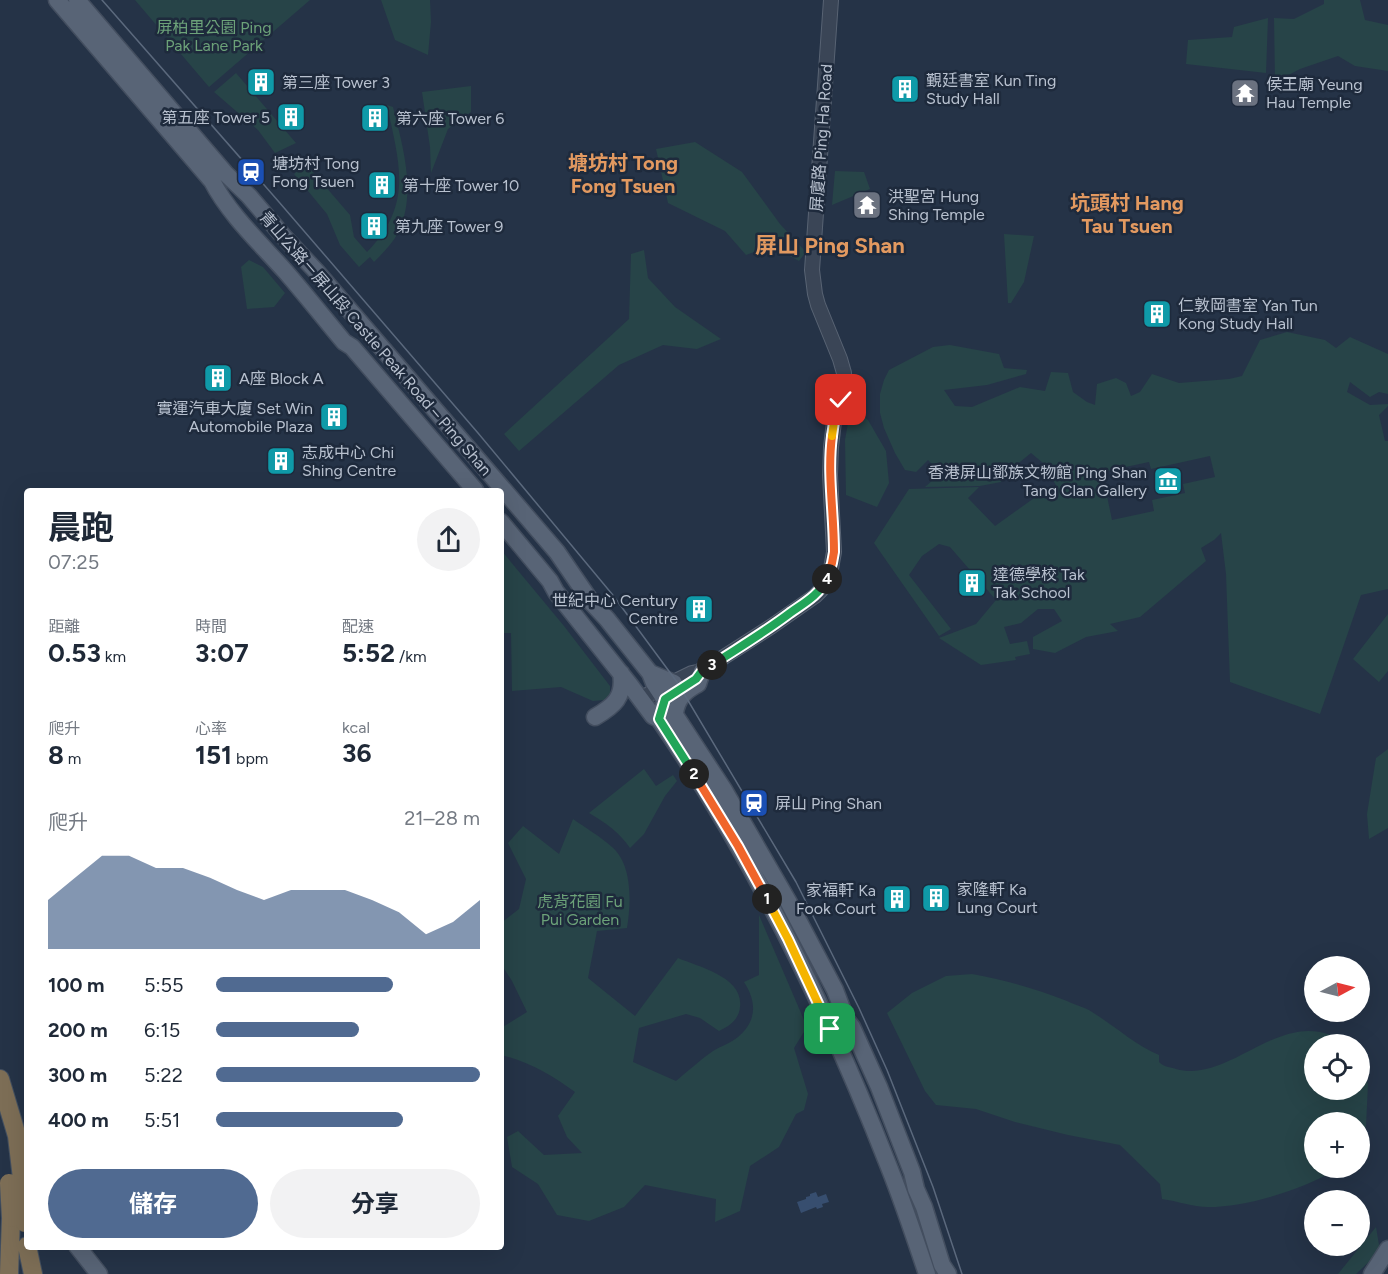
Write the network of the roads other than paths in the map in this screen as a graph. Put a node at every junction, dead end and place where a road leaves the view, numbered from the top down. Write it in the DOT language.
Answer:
graph roads {
  1 [pos="57,0"];
  2 [pos="76,0"];
  3 [pos="831,0"];
  4 [pos="320,276"];
  5 [pos="349,309"];
  6 [pos="322,323"];
  7 [pos="352,347"];
  8 [pos="473,488"];
  9 [pos="501,488"];
  10 [pos="504,491"];
  11 [pos="504,526"];
  12 [pos="702,671"];
  13 [pos="621,673"];
  14 [pos="660,701"];
  15 [pos="595,717"];
  16 [pos="0,1078"];
  17 [pos="11,1188"];
  18 [pos="21,1215"];
  19 [pos="24,1230"];
  20 [pos="1388,1249"];
  21 [pos="28,1250"];
  22 [pos="80,1250"];
  23 [pos="9,1274"];
  24 [pos="33,1274"];
  25 [pos="99,1274"];
  26 [pos="927,1274"];
  27 [pos="948,1274"];
  28 [pos="1372,1274"];
  1 -- 6 [label="main road, 青山公路－屏山段 Castle Peak Road – Ping Shan"];
  2 -- 4 [label="main road, 青山公路－屏山段 Castle Peak Road – Ping Shan"];
  3 -- 12 [label="street, 屏廈路 Ping Ha Road"];
  4 -- 5 [label="main road, 青山公路－屏山段 Castle Peak Road – Ping Shan"];
  4 -- 5 [label="main road"];
  4 -- 6 [label="main road"];
  5 -- 7 [label="main road"];
  5 -- 9 [label="main road, 青山公路－屏山段 Castle Peak Road – Ping Shan"];
  6 -- 7 [label="main road, 青山公路－屏山段 Castle Peak Road – Ping Shan"];
  7 -- 8 [label="main road, 青山公路－屏山段 Castle Peak Road – Ping Shan"];
  10 -- 14 [label="main road, 青山公路－屏山段 Castle Peak Road – Ping Shan"];
  11 -- 13 [label="main road, 青山公路－屏山段 Castle Peak Road – Ping Shan"];
  12 -- 14 [label="street, 屏廈路 Ping Ha Road"];
  12 -- 14 [label="main road"];
  13 -- 14 [label="main road, 青山公路－屏山段 Castle Peak Road – Ping Shan"];
  13 -- 15 [label="main road"];
  14 -- 26 [label="main road, 青山公路－屏山段 Castle Peak Road – Ping Shan"];
  14 -- 27 [label="main road, 青山公路－屏山段 Castle Peak Road – Ping Shan"];
  16 -- 17 [label="highway"];
  17 -- 18 [label="highway, bridge"];
  18 -- 19 [label="highway"];
  18 -- 23 [label="highway"];
  20 -- 28 [label="main road"];
  21 -- 24 [label="highway"];
  22 -- 25 [label="main road"];
}
